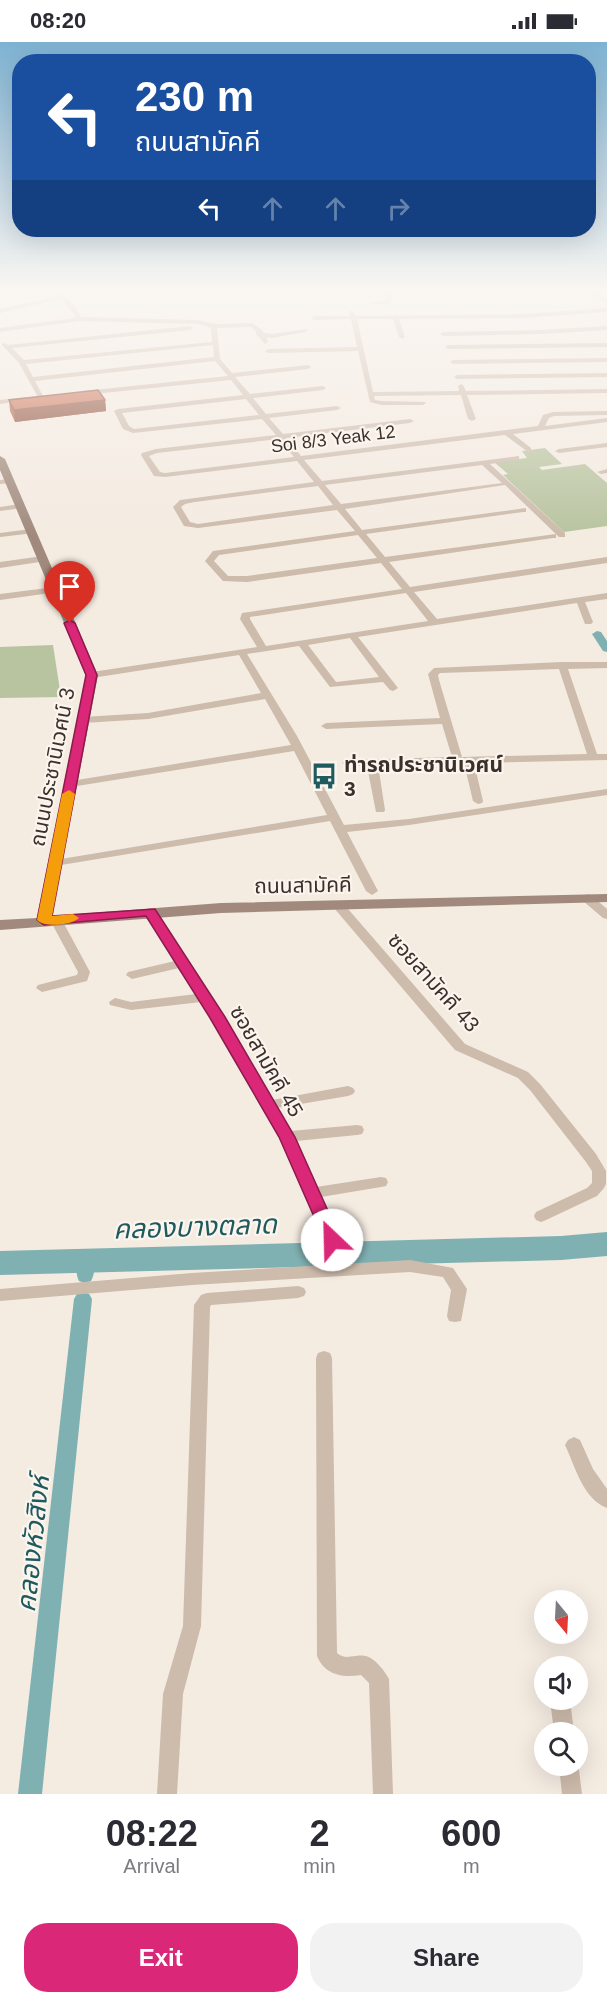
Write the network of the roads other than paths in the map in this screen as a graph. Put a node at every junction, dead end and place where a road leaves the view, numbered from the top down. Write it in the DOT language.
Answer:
graph roads {
  1 [pos="28,373"];
  2 [pos="90,373"];
  3 [pos="228,373"];
  4 [pos="264,373"];
  5 [pos="366,373"];
  6 [pos="457,373"];
  7 [pos="607,375"];
  8 [pos="458,376"];
  9 [pos="232,377"];
  10 [pos="32,379"];
  11 [pos="322,388"];
  12 [pos="607,391"];
  13 [pos="463,393"];
  14 [pos="75,394"];
  15 [pos="370,394"];
  16 [pos="420,394"];
  17 [pos="53,396"];
  18 [pos="248,396"];
  19 [pos="41,398"];
  20 [pos="0,402"];
  21 [pos="337,408"];
  22 [pos="607,413"];
  23 [pos="264,415"];
  24 [pos="472,419"];
  25 [pos="607,420"];
  26 [pos="410,421"];
  27 [pos="540,429"];
  28 [pos="507,433"];
  29 [pos="281,436"];
  30 [pos="607,445"];
  31 [pos="528,450"];
  32 [pos="560,451"];
  33 [pos="516,458"];
  34 [pos="0,459"];
  35 [pos="301,459"];
  36 [pos="484,462"];
  37 [pos="5,482"];
  38 [pos="321,483"];
  39 [pos="501,485"];
  40 [pos="20,506"];
  41 [pos="0,508"];
  42 [pos="341,508"];
  43 [pos="523,510"];
  44 [pos="31,531"];
  45 [pos="361,533"];
  46 [pos="0,535"];
  47 [pos="42,559"];
  48 [pos="383,560"];
  49 [pos="607,560"];
  50 [pos="0,565"];
  51 [pos="55,590"];
  52 [pos="408,590"];
  53 [pos="607,596"];
  54 [pos="0,597"];
  55 [pos="580,600"];
  56 [pos="434,622"];
  57 [pos="588,622"];
  58 [pos="352,635"];
  59 [pos="302,643"];
  60 [pos="264,650"];
  61 [pos="242,653"];
  62 [pos="607,665"];
  63 [pos="562,666"];
  64 [pos="92,675"];
  65 [pos="386,679"];
  66 [pos="393,688"];
  67 [pos="268,695"];
  68 [pos="83,720"];
  69 [pos="447,721"];
  70 [pos="326,726"];
  71 [pos="297,747"];
  72 [pos="607,757"];
  73 [pos="593,758"];
  74 [pos="463,760"];
  75 [pos="347,763"];
  76 [pos="372,763"];
  77 [pos="70,784"];
  78 [pos="607,792"];
  79 [pos="478,801"];
  80 [pos="380,810"];
  81 [pos="333,817"];
  82 [pos="339,829"];
  83 [pos="56,863"];
  84 [pos="372,891"];
  85 [pos="587,898"];
  86 [pos="607,898"];
  87 [pos="338,905"];
  88 [pos="150,912"];
  89 [pos="607,915"];
  90 [pos="50,920"];
  91 [pos="0,925"];
  92 [pos="182,963"];
  93 [pos="132,975"];
  94 [pos="42,988"];
  95 [pos="205,997"];
  96 [pos="114,1002"];
  97 [pos="348,1091"];
  98 [pos="269,1106"];
  99 [pos="357,1130"];
  100 [pos="287,1137"];
  101 [pos="381,1182"];
  102 [pos="312,1193"];
  103 [pos="541,1216"];
  104 [pos="332,1240"];
  105 [pos="298,1292"];
  106 [pos="0,1295"];
  107 [pos="456,1316"];
  108 [pos="324,1358"];
  109 [pos="574,1445"];
  110 [pos="607,1500"];
  111 [pos="570,1776"];
  112 [pos="167,1794"];
  113 [pos="383,1794"];
  114 [pos="572,1794"];
  1 -- 10 [label="street"];
  2 -- 10 [label="street"];
  3 -- 9 [label="street"];
  4 -- 9 [label="street"];
  5 -- 15 [label="street"];
  6 -- 8 [label="street"];
  7 -- 8 [label="street"];
  8 -- 13 [label="street"];
  9 -- 14 [label="street"];
  9 -- 18 [label="street"];
  10 -- 19 [label="street"];
  11 -- 18 [label="street"];
  12 -- 13 [label="street"];
  13 -- 16 [label="street"];
  13 -- 24 [label="street"];
  15 -- 16 [label="street"];
  15 -- 16 [label="street"];
  17 -- 19 [label="street"];
  18 -- 23 [label="street"];
  18 -- 23 [label="street"];
  19 -- 20 [label="street"];
  21 -- 23 [label="street"];
  22 -- 27 [label="street, Soi 8/3 Yeak 12"];
  23 -- 29 [label="street"];
  25 -- 27 [label="street, Soi 8/3 Yeak 12"];
  26 -- 29 [label="street"];
  27 -- 28 [label="street, Soi 8/3 Yeak 12"];
  28 -- 31 [label="street"];
  28 -- 35 [label="street, Soi 8/3 Yeak 12"];
  29 -- 35 [label="street"];
  29 -- 35 [label="street, Soi 8/3 Yeak 12"];
  30 -- 32 [label="street"];
  33 -- 36 [label="street"];
  34 -- 37 [label="street, ถนนประชานิเวศน์ 3"];
  35 -- 38 [label="street"];
  36 -- 38 [label="street"];
  36 -- 48 [label="street"];
  37 -- 40 [label="street, ถนนประชานิเวศน์ 3"];
  38 -- 42 [label="street"];
  38 -- 42 [label="street"];
  39 -- 42 [label="street"];
  40 -- 41 [label="street"];
  40 -- 44 [label="street, ถนนประชานิเวศน์ 3"];
  42 -- 45 [label="street"];
  43 -- 45 [label="street"];
  44 -- 46 [label="street"];
  44 -- 47 [label="street, ถนนประชานิเวศน์ 3"];
  45 -- 48 [label="street"];
  45 -- 48 [label="street"];
  47 -- 50 [label="street"];
  47 -- 51 [label="street, ถนนประชานิเวศน์ 3"];
  48 -- 52 [label="street"];
  49 -- 52 [label="street"];
  51 -- 54 [label="street"];
  51 -- 64 [label="street, ถนนประชานิเวศน์ 3"];
  52 -- 56 [label="street"];
  52 -- 60 [label="street"];
  53 -- 55 [label="street"];
  55 -- 56 [label="street"];
  55 -- 57 [label="street"];
  56 -- 58 [label="street"];
  58 -- 59 [label="street"];
  58 -- 65 [label="street"];
  59 -- 60 [label="street"];
  59 -- 65 [label="street"];
  60 -- 61 [label="street"];
  61 -- 64 [label="street"];
  61 -- 67 [label="street"];
  62 -- 63 [label="street"];
  63 -- 69 [label="street"];
  63 -- 73 [label="street"];
  64 -- 68 [label="street, ถนนประชานิเวศน์ 3"];
  65 -- 66 [label="street"];
  67 -- 68 [label="street"];
  67 -- 71 [label="street"];
  68 -- 77 [label="street, ถนนประชานิเวศน์ 3"];
  69 -- 70 [label="street"];
  69 -- 74 [label="street"];
  71 -- 77 [label="street"];
  71 -- 81 [label="street"];
  72 -- 73 [label="street"];
  73 -- 74 [label="street"];
  74 -- 76 [label="street"];
  74 -- 79 [label="street"];
  75 -- 76 [label="street"];
  76 -- 80 [label="street"];
  77 -- 83 [label="street, ถนนประชานิเวศน์ 3"];
  78 -- 82 [label="street"];
  81 -- 82 [label="street"];
  81 -- 83 [label="street"];
  82 -- 84 [label="street"];
  83 -- 90 [label="street, ถนนประชานิเวศน์ 3"];
  85 -- 86 [label="street, ถนนสามัคคี"];
  85 -- 87 [label="street, ถนนสามัคคี"];
  85 -- 89 [label="street"];
  87 -- 88 [label="street, ถนนสามัคคี"];
  87 -- 103 [label="street, ซอยสามัคคี 43"];
  88 -- 90 [label="street, ถนนสามัคคี"];
  88 -- 92 [label="street, ซอยสามัคคี 45"];
  90 -- 91 [label="street, ถนนสามัคคี"];
  90 -- 94 [label="street"];
  92 -- 93 [label="street"];
  92 -- 95 [label="street, ซอยสามัคคี 45"];
  95 -- 96 [label="street"];
  95 -- 98 [label="street, ซอยสามัคคี 45"];
  97 -- 98 [label="street"];
  98 -- 100 [label="street, ซอยสามัคคี 45"];
  99 -- 100 [label="street"];
  100 -- 102 [label="street, ซอยสามัคคี 45"];
  101 -- 102 [label="street"];
  102 -- 104 [label="street, ซอยสามัคคี 45"];
  105 -- 112 [label="street"];
  106 -- 107 [label="street"];
  108 -- 113 [label="street"];
  109 -- 110 [label="street"];
  111 -- 114 [label="street"];
}
